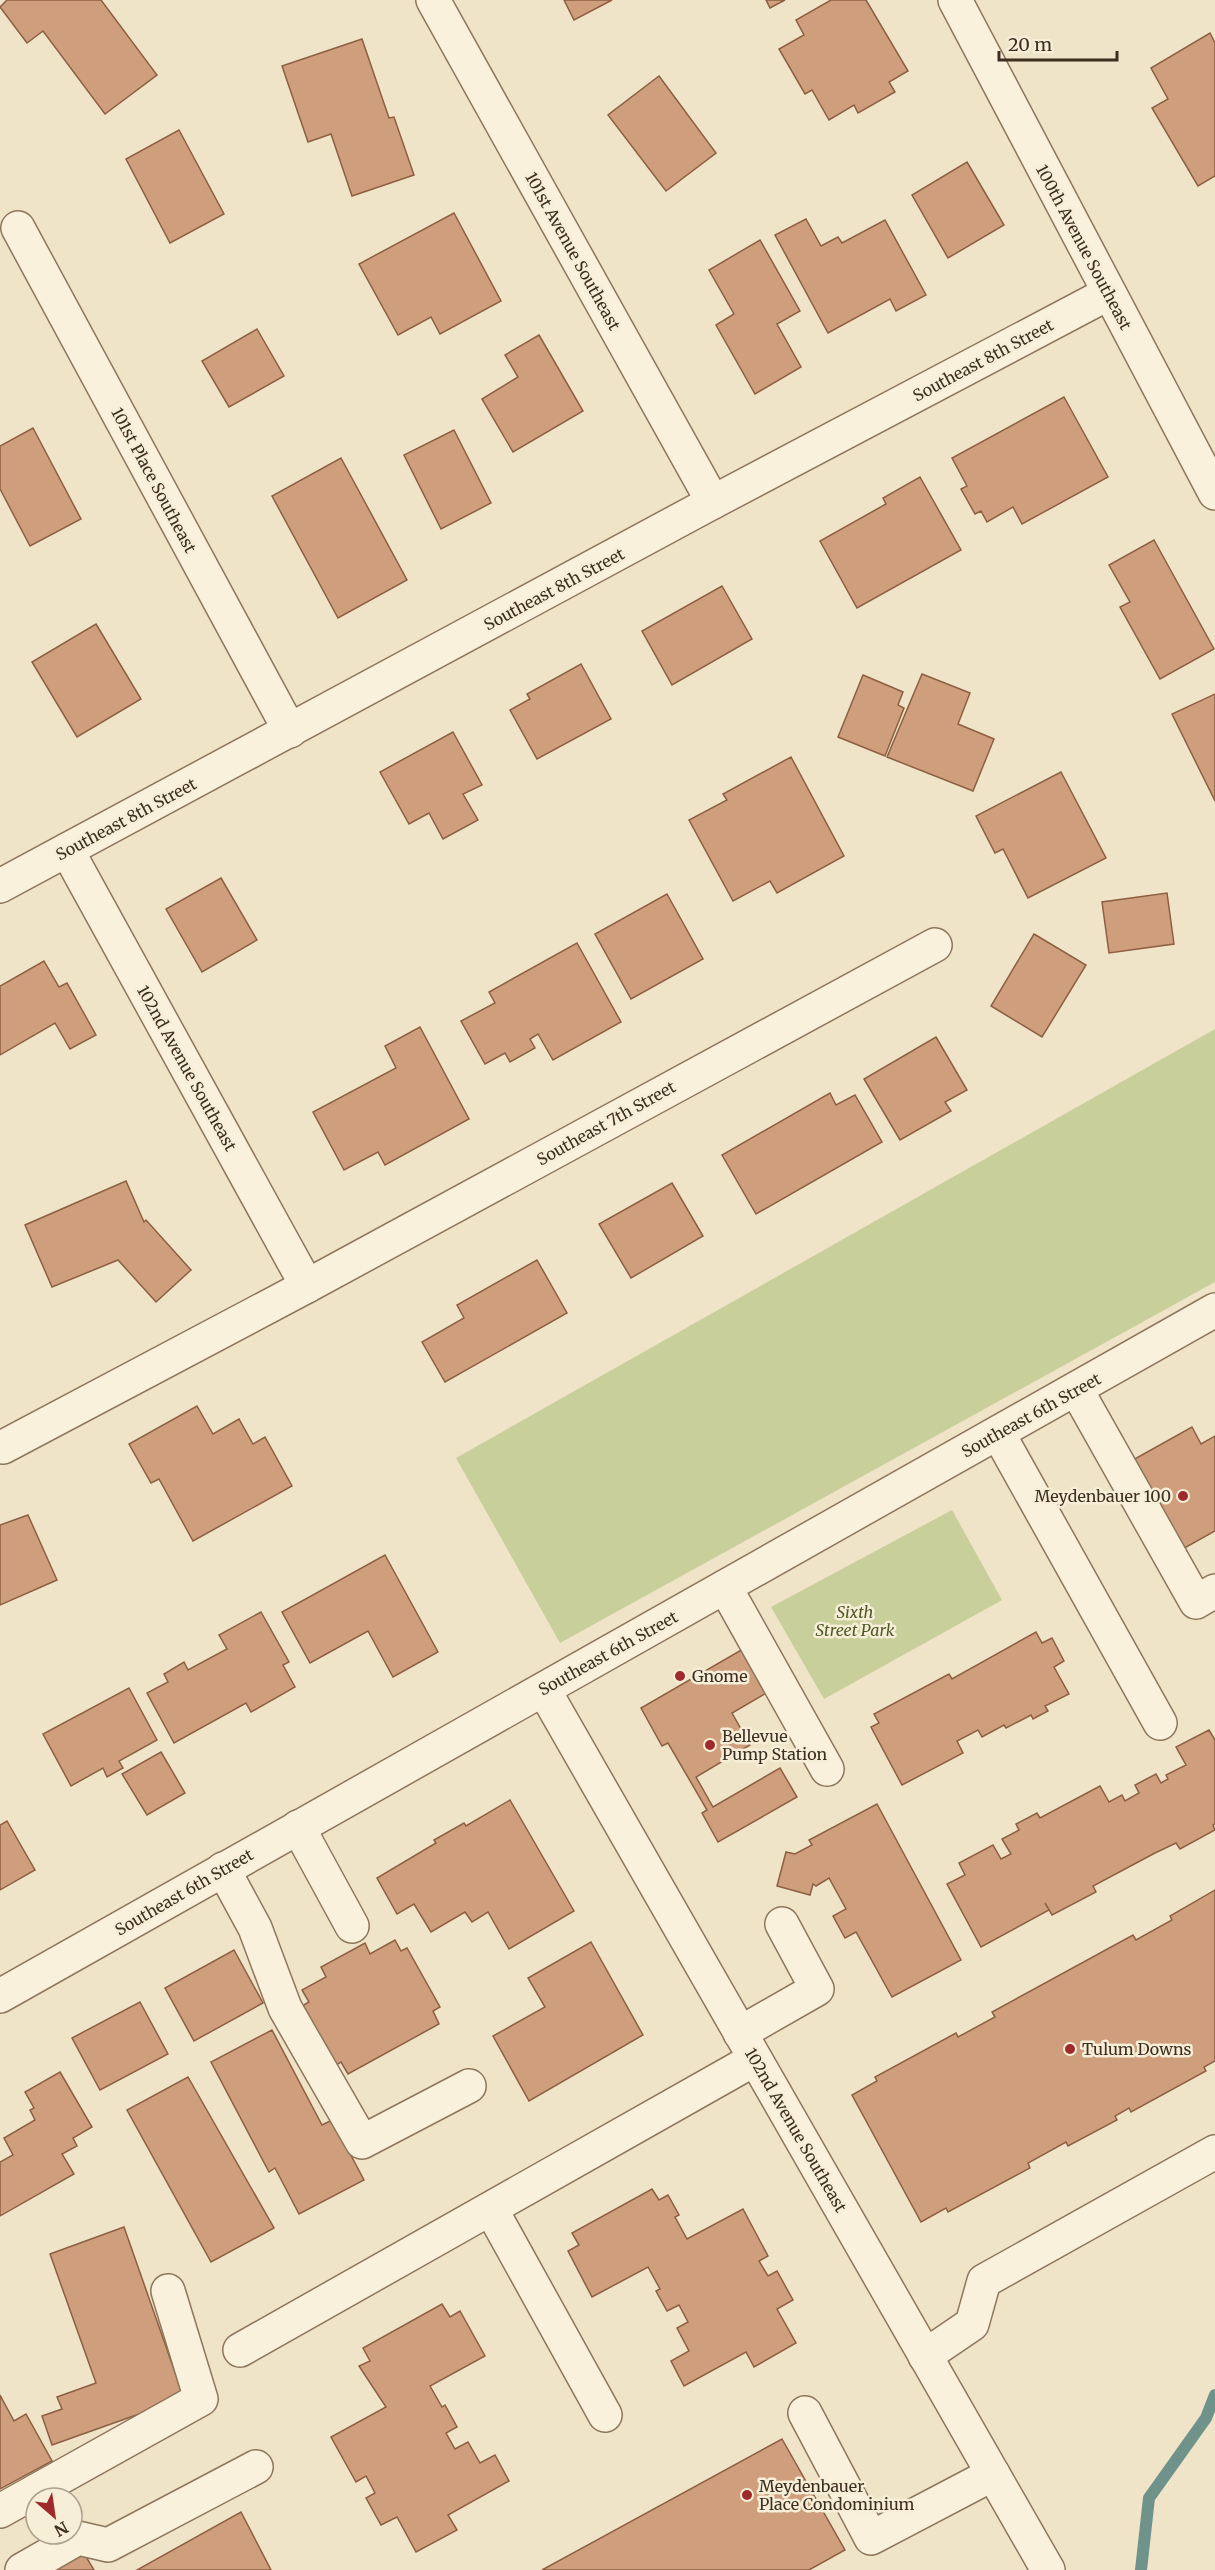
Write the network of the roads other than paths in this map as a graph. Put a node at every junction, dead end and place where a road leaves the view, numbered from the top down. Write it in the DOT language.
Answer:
graph roads {
  1 [pos="433,0"];
  2 [pos="955,0"];
  3 [pos="18,228"];
  4 [pos="1109,294"];
  5 [pos="1212,479"];
  6 [pos="713,502"];
  7 [pos="290,731"];
  8 [pos="67,850"];
  9 [pos="0,886"];
  10 [pos="935,945"];
  11 [pos="307,1286"];
  12 [pos="1215,1310"];
  13 [pos="1076,1389"];
  14 [pos="998,1433"];
  15 [pos="3,1447"];
  16 [pos="725,1587"];
  17 [pos="1215,1592"];
  18 [pos="544,1690"];
  19 [pos="1160,1723"];
  20 [pos="827,1769"];
  21 [pos="298,1827"];
  22 [pos="223,1869"];
  23 [pos="782,1924"];
  24 [pos="352,1926"];
  25 [pos="0,1996"];
  26 [pos="748,2046"];
  27 [pos="469,2086"];
  28 [pos="1215,2152"];
  29 [pos="491,2209"];
  30 [pos="168,2291"];
  31 [pos="240,2350"];
  32 [pos="925,2356"];
  33 [pos="805,2413"];
  34 [pos="605,2415"];
  35 [pos="256,2467"];
  36 [pos="993,2474"];
  37 [pos="0,2511"];
  38 [pos="22,2570"];
  39 [pos="1048,2570"];
  1 -- 6 [label="street, 101st Avenue Southeast"];
  2 -- 4 [label="street, 100th Avenue Southeast"];
  3 -- 7 [label="street, 101st Place Southeast"];
  4 -- 5 [label="street, 100th Avenue Southeast"];
  4 -- 6 [label="street, Southeast 8th Street"];
  6 -- 7 [label="street, Southeast 8th Street"];
  7 -- 8 [label="street, Southeast 8th Street"];
  8 -- 9 [label="street, Southeast 8th Street"];
  8 -- 11 [label="street, 102nd Avenue Southeast"];
  10 -- 11 [label="street, Southeast 7th Street"];
  11 -- 15 [label="street, Southeast 7th Street"];
  12 -- 13 [label="street, Southeast 6th Street"];
  13 -- 14 [label="street, Southeast 6th Street"];
  13 -- 17 [label="street"];
  14 -- 16 [label="street, Southeast 6th Street"];
  14 -- 19 [label="street"];
  16 -- 18 [label="street, Southeast 6th Street"];
  16 -- 20 [label="street"];
  18 -- 21 [label="street, Southeast 6th Street"];
  18 -- 26 [label="street, 102nd Avenue Southeast"];
  21 -- 22 [label="street, Southeast 6th Street"];
  21 -- 24 [label="street"];
  22 -- 25 [label="street, Southeast 6th Street"];
  22 -- 27 [label="street"];
  23 -- 26 [label="street"];
  26 -- 29 [label="street"];
  26 -- 32 [label="street, 102nd Avenue Southeast"];
  28 -- 32 [label="street"];
  29 -- 31 [label="street"];
  29 -- 34 [label="street"];
  30 -- 37 [label="street"];
  32 -- 36 [label="street, 102nd Avenue Southeast"];
  33 -- 36 [label="street"];
  35 -- 38 [label="street"];
  36 -- 39 [label="street, 102nd Avenue Southeast"];
}
